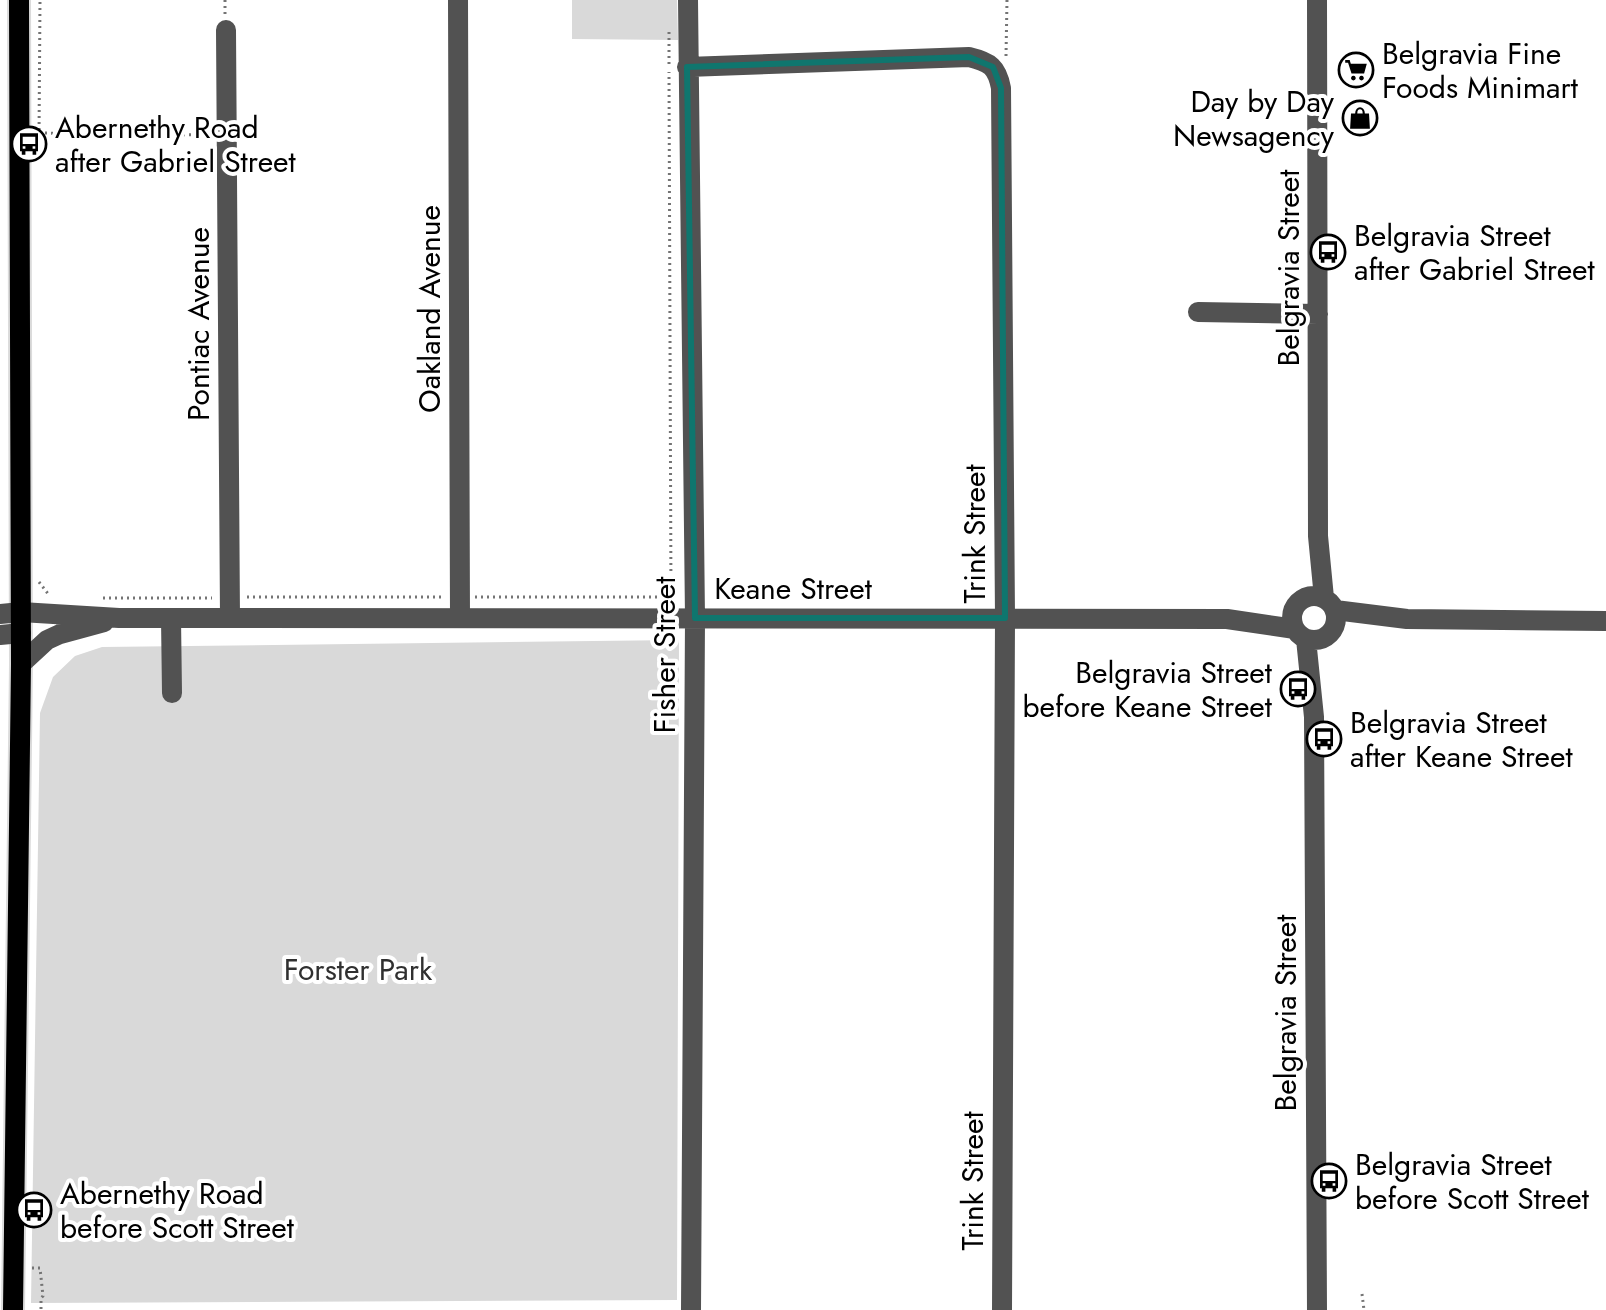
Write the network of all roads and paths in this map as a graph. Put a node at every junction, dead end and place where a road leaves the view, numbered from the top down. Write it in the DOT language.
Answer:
graph roads {
  1 [pos="19,0"];
  2 [pos="40,0"];
  3 [pos="458,0"];
  4 [pos="688,0"];
  5 [pos="1007,0"];
  6 [pos="1317,0"];
  7 [pos="226,30"];
  8 [pos="669,31"];
  9 [pos="687,67"];
  10 [pos="993,67"];
  11 [pos="39,133"];
  12 [pos="226,136"];
  13 [pos="39,149"];
  14 [pos="1198,312"];
  15 [pos="1318,314"];
  16 [pos="1318,536"];
  17 [pos="36,579"];
  18 [pos="52,598"];
  19 [pos="96,598"];
  20 [pos="1299,603"];
  21 [pos="230,608"];
  22 [pos="460,608"];
  23 [pos="119,618"];
  24 [pos="171,618"];
  25 [pos="695,618"];
  26 [pos="1005,618"];
  27 [pos="1227,619"];
  28 [pos="1606,621"];
  29 [pos="10,624"];
  30 [pos="1320,624"];
  31 [pos="21,664"];
  32 [pos="172,693"];
  33 [pos="28,1267"];
  34 [pos="1362,1294"];
  35 [pos="13,1310"];
  36 [pos="41,1310"];
  37 [pos="691,1310"];
  38 [pos="1002,1310"];
  39 [pos="1317,1310"];
  40 [pos="1364,1310"];
  1 -- 29 [label="main road"];
  2 -- 11 [label="path"];
  3 -- 22 [label="street, Oakland Avenue"];
  4 -- 9 [label="street, Fisher Street"];
  5 -- 10 [label="path"];
  6 -- 15 [label="street, Belgravia Street"];
  7 -- 12 [label="street, Pontiac Avenue"];
  8 -- 22 [label="path"];
  9 -- 10 [label="street"];
  9 -- 25 [label="street, Fisher Street"];
  10 -- 26 [label="street, Trink Street"];
  11 -- 12 [label="path"];
  11 -- 13 [label="path"];
  12 -- 21 [label="street, Pontiac Avenue"];
  14 -- 15 [label="street"];
  15 -- 16 [label="street, Belgravia Street"];
  16 -- 20 [label="street, Belgravia Street"];
  16 -- 30 [label="street, Belgravia Street"];
  17 -- 18 [label="path"];
  19 -- 21 [label="path"];
  20 -- 27 [label="street, Keane Street"];
  20 -- 30 [label="street, Keane Street"];
  20 -- 30 [label="street, Belgravia Street"];
  21 -- 22 [label="street, Keane Street"];
  21 -- 22 [label="path"];
  21 -- 24 [label="street, Keane Street"];
  22 -- 25 [label="street, Keane Street"];
  23 -- 24 [label="street, Keane Street"];
  23 -- 29 [label="street, Keane Street"];
  23 -- 31 [label="street, Keane Street"];
  24 -- 32 [label="street"];
  25 -- 26 [label="street, Keane Street"];
  25 -- 37 [label="street, Fisher Street"];
  26 -- 27 [label="street, Keane Street"];
  26 -- 38 [label="street, Trink Street"];
  27 -- 30 [label="street, Keane Street"];
  28 -- 30 [label="street, Keane Street"];
  29 -- 31 [label="main road"];
  30 -- 39 [label="street, Belgravia Street"];
  31 -- 35 [label="main road"];
  33 -- 36 [label="path"];
  34 -- 40 [label="path"];
}
